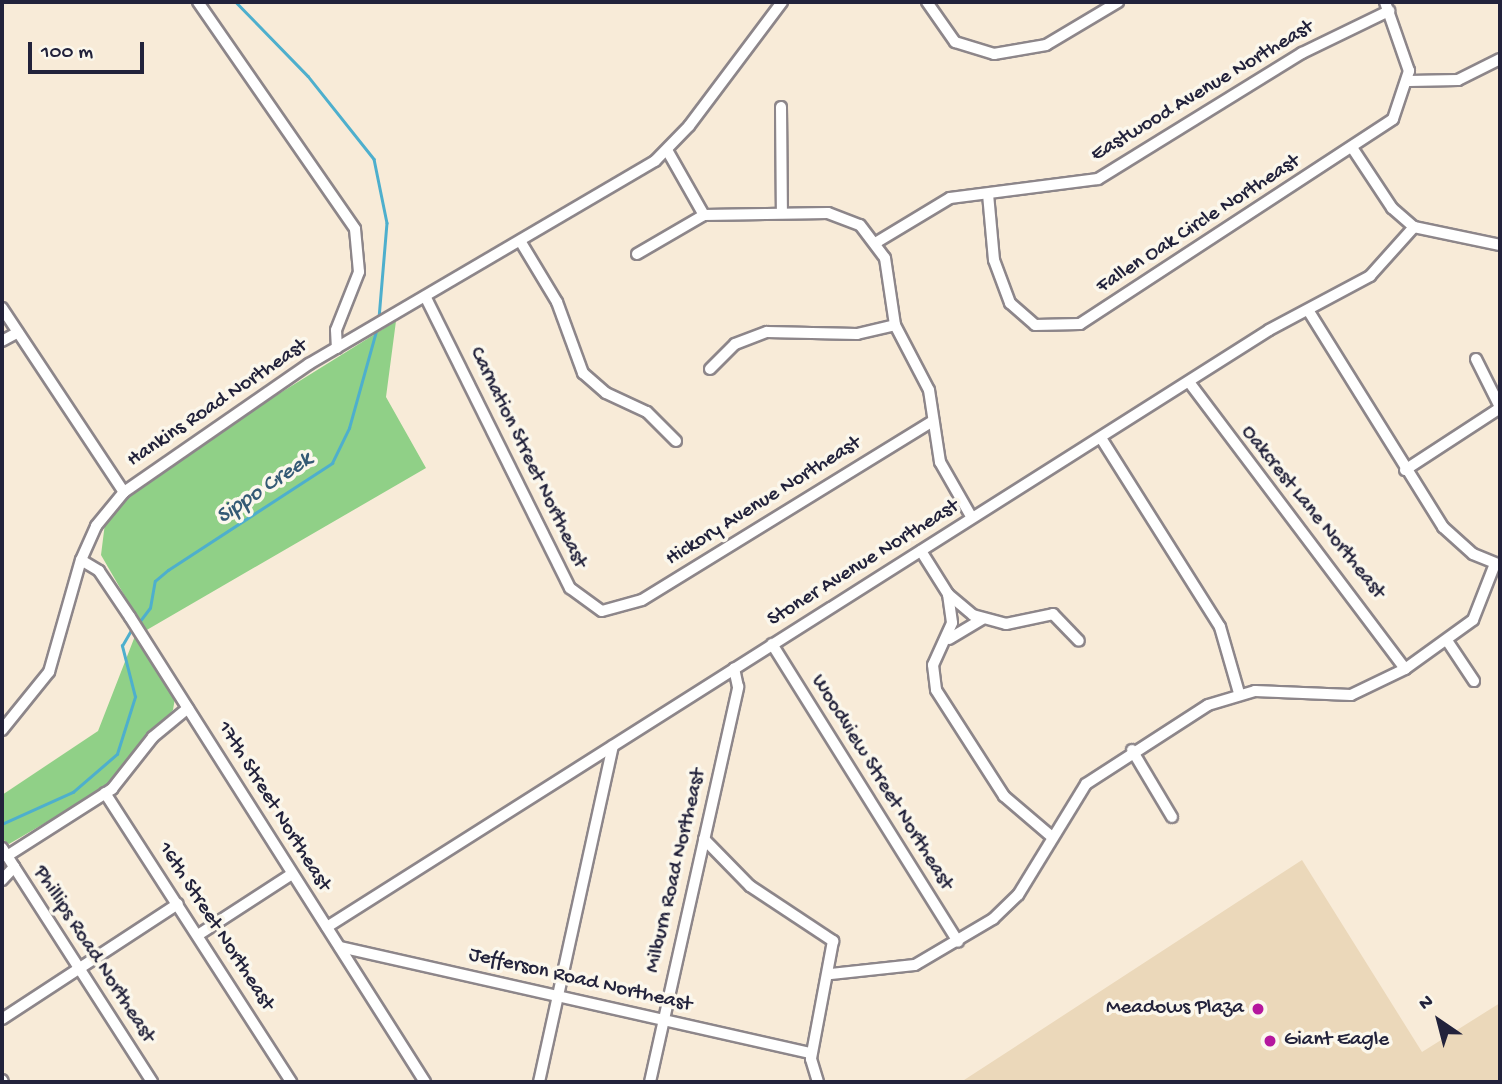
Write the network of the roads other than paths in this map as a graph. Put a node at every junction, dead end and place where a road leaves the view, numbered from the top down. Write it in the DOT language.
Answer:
graph roads {
  1 [pos="198,2"];
  2 [pos="782,2"];
  3 [pos="927,2"];
  4 [pos="1118,2"];
  5 [pos="1387,6"];
  6 [pos="1500,59"];
  7 [pos="1409,81"];
  8 [pos="781,107"];
  9 [pos="1353,149"];
  10 [pos="667,150"];
  11 [pos="988,194"];
  12 [pos="782,213"];
  13 [pos="704,215"];
  14 [pos="1413,227"];
  15 [pos="877,242"];
  16 [pos="522,244"];
  17 [pos="1500,245"];
  18 [pos="637,254"];
  19 [pos="426,298"];
  20 [pos="2,308"];
  21 [pos="1308,310"];
  22 [pos="895,326"];
  23 [pos="18,332"];
  24 [pos="2,341"];
  25 [pos="337,348"];
  26 [pos="1476,359"];
  27 [pos="710,369"];
  28 [pos="1189,382"];
  29 [pos="1500,408"];
  30 [pos="933,421"];
  31 [pos="1101,438"];
  32 [pos="676,441"];
  33 [pos="1405,470"];
  34 [pos="124,492"];
  35 [pos="972,518"];
  36 [pos="921,551"];
  37 [pos="81,560"];
  38 [pos="1498,564"];
  39 [pos="948,594"];
  40 [pos="613,612"];
  41 [pos="982,619"];
  42 [pos="947,641"];
  43 [pos="1079,641"];
  44 [pos="1448,642"];
  45 [pos="772,645"];
  46 [pos="734,668"];
  47 [pos="1405,669"];
  48 [pos="1474,681"];
  49 [pos="1239,693"];
  50 [pos="188,708"];
  51 [pos="2,730"];
  52 [pos="613,746"];
  53 [pos="1132,750"];
  54 [pos="105,793"];
  55 [pos="1172,817"];
  56 [pos="1052,837"];
  57 [pos="704,839"];
  58 [pos="5,852"];
  59 [pos="14,867"];
  60 [pos="292,874"];
  61 [pos="2,880"];
  62 [pos="178,904"];
  63 [pos="327,927"];
  64 [pos="198,935"];
  65 [pos="958,942"];
  66 [pos="340,947"];
  67 [pos="79,967"];
  68 [pos="831,974"];
  69 [pos="559,996"];
  70 [pos="2,1019"];
  71 [pos="663,1019"];
  72 [pos="811,1053"];
  73 [pos="152,1082"];
  74 [pos="291,1082"];
  75 [pos="425,1082"];
  76 [pos="538,1082"];
  77 [pos="650,1082"];
  78 [pos="818,1082"];
  1 -- 25 [label="street"];
  2 -- 10 [label="street, Hankins Road Northeast"];
  3 -- 4 [label="street"];
  5 -- 7 [label="street"];
  5 -- 11 [label="street, Eastwood Avenue Northeast"];
  6 -- 7 [label="street"];
  7 -- 9 [label="street, Fallen Oak Circle Northeast"];
  8 -- 12 [label="street"];
  9 -- 11 [label="street, Fallen Oak Circle Northeast"];
  9 -- 14 [label="street"];
  10 -- 13 [label="street"];
  10 -- 16 [label="street, Hankins Road Northeast"];
  11 -- 15 [label="street, Eastwood Avenue Northeast"];
  12 -- 13 [label="street"];
  12 -- 15 [label="street"];
  13 -- 18 [label="street"];
  14 -- 17 [label="street"];
  14 -- 21 [label="street, Stoner Avenue Northeast"];
  15 -- 22 [label="street"];
  16 -- 19 [label="street, Hankins Road Northeast"];
  16 -- 32 [label="street"];
  19 -- 25 [label="street, Hankins Road Northeast"];
  19 -- 40 [label="street, Carnation Street Northeast"];
  20 -- 23 [label="street"];
  21 -- 28 [label="street, Stoner Avenue Northeast"];
  21 -- 33 [label="street"];
  22 -- 27 [label="street"];
  22 -- 30 [label="street"];
  23 -- 24 [label="street"];
  23 -- 34 [label="street"];
  25 -- 34 [label="street, Hankins Road Northeast"];
  26 -- 29 [label="street"];
  28 -- 31 [label="street, Stoner Avenue Northeast"];
  28 -- 47 [label="street, Oakcrest Lane Northeast"];
  29 -- 33 [label="street"];
  30 -- 35 [label="street"];
  30 -- 40 [label="street, Hickory Avenue Northeast"];
  31 -- 35 [label="street, Stoner Avenue Northeast"];
  31 -- 49 [label="street"];
  33 -- 38 [label="street"];
  34 -- 37 [label="street, Hankins Road Northeast"];
  35 -- 36 [label="street, Stoner Avenue Northeast"];
  36 -- 39 [label="street"];
  36 -- 45 [label="street, Stoner Avenue Northeast"];
  37 -- 50 [label="street, 17th Street Northeast"];
  37 -- 51 [label="street, Hankins Road Northeast"];
  38 -- 44 [label="street"];
  39 -- 41 [label="street"];
  39 -- 42 [label="street"];
  41 -- 42 [label="street"];
  41 -- 43 [label="street"];
  42 -- 56 [label="street"];
  44 -- 47 [label="street"];
  44 -- 48 [label="street"];
  45 -- 46 [label="street, Stoner Avenue Northeast"];
  45 -- 65 [label="street, Woodview Street Northeast"];
  46 -- 52 [label="street, Stoner Avenue Northeast"];
  46 -- 57 [label="street, Milburn Road Northeast"];
  47 -- 49 [label="street"];
  49 -- 53 [label="street"];
  50 -- 54 [label="street"];
  50 -- 60 [label="street, 17th Street Northeast"];
  52 -- 63 [label="street, Stoner Avenue Northeast"];
  52 -- 69 [label="street"];
  53 -- 55 [label="street"];
  53 -- 56 [label="street"];
  54 -- 58 [label="street"];
  54 -- 62 [label="street, 16th Street Northeast"];
  56 -- 65 [label="street"];
  57 -- 68 [label="street"];
  57 -- 71 [label="street, Milburn Road Northeast"];
  58 -- 59 [label="street, Phillips Road Northeast"];
  59 -- 61 [label="street"];
  59 -- 67 [label="street, Phillips Road Northeast"];
  60 -- 63 [label="street, 17th Street Northeast"];
  60 -- 64 [label="street"];
  62 -- 64 [label="street, 16th Street Northeast"];
  62 -- 67 [label="street"];
  63 -- 66 [label="street, 17th Street Northeast"];
  64 -- 74 [label="street, 16th Street Northeast"];
  65 -- 68 [label="street"];
  66 -- 69 [label="street, Jefferson Road Northeast"];
  66 -- 75 [label="street, 17th Street Northeast"];
  67 -- 70 [label="street"];
  67 -- 73 [label="street, Phillips Road Northeast"];
  68 -- 72 [label="street"];
  69 -- 71 [label="street, Jefferson Road Northeast"];
  69 -- 76 [label="street"];
  71 -- 72 [label="street, Jefferson Road Northeast"];
  71 -- 77 [label="street, Milburn Road Northeast"];
  72 -- 78 [label="street"];
}
